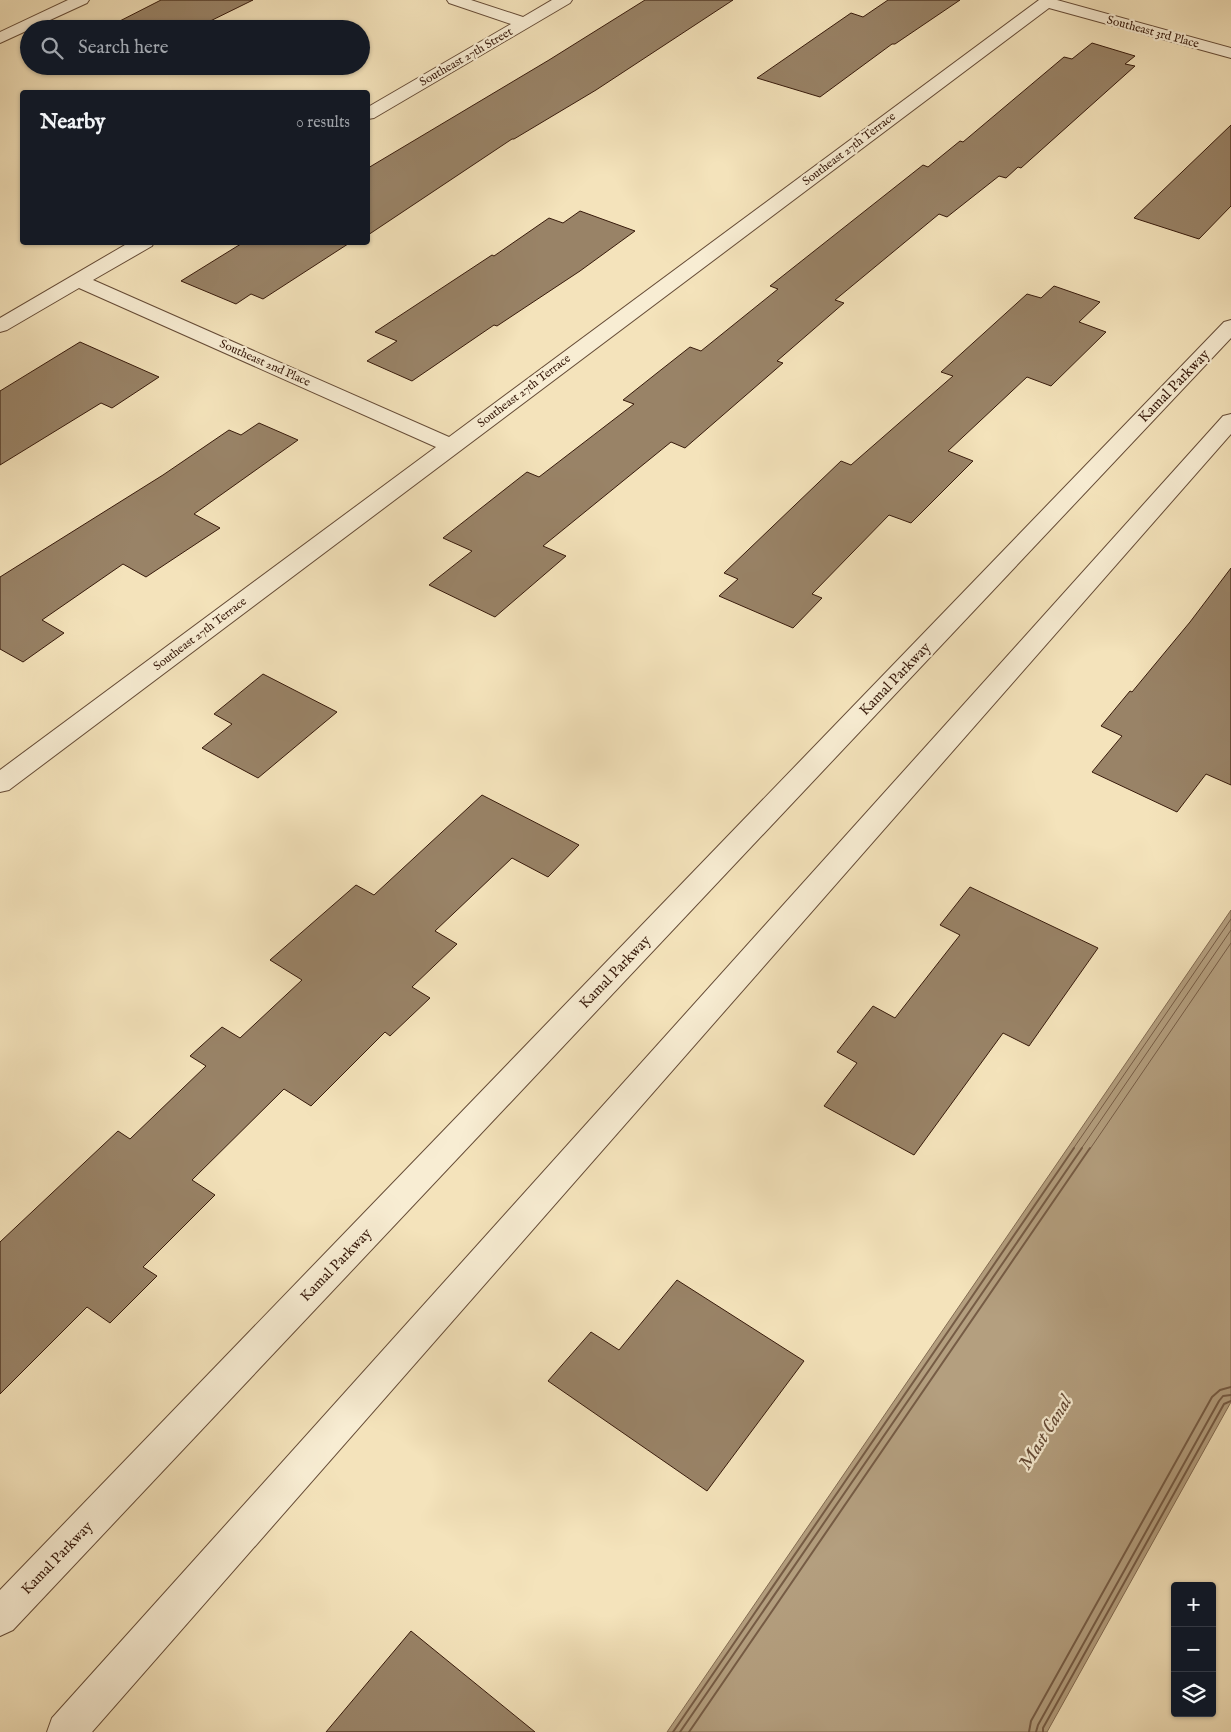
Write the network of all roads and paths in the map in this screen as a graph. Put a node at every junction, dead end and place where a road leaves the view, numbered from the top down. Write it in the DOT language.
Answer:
graph roads {
  1 [pos="80,0"];
  2 [pos="456,0"];
  3 [pos="564,0"];
  4 [pos="1047,1"];
  5 [pos="38,20"];
  6 [pos="524,23"];
  7 [pos="20,28"];
  8 [pos="0,38"];
  9 [pos="1231,53"];
  10 [pos="370,113"];
  11 [pos="139,245"];
  12 [pos="79,281"];
  13 [pos="0,326"];
  14 [pos="1231,326"];
  15 [pos="1231,421"];
  16 [pos="452,446"];
  17 [pos="0,783"];
  18 [pos="0,1618"];
  19 [pos="66,1732"];
  1 -- 5 [label="street"];
  2 -- 6 [label="street"];
  3 -- 6 [label="street, Southeast 27th Street"];
  4 -- 9 [label="street, Southeast 3rd Place"];
  4 -- 16 [label="street, Southeast 27th Terrace"];
  6 -- 10 [label="street, Southeast 27th Street"];
  7 -- 8 [label="street"];
  11 -- 12 [label="street"];
  12 -- 13 [label="street"];
  12 -- 16 [label="street, Southeast 2nd Place"];
  14 -- 18 [label="street, Kamal Parkway"];
  15 -- 19 [label="street"];
  16 -- 17 [label="street, Southeast 27th Terrace"];
}
